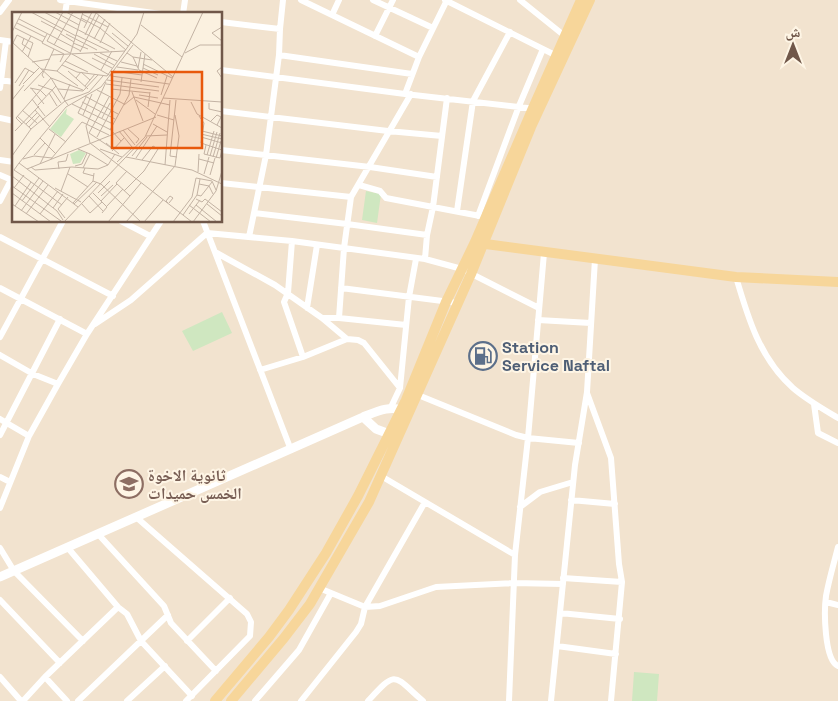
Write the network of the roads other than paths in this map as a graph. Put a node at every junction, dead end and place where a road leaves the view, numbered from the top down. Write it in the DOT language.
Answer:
graph roads {
  1 [pos="9,0"];
  2 [pos="283,0"];
  3 [pos="301,0"];
  4 [pos="339,0"];
  5 [pos="373,0"];
  6 [pos="392,0"];
  7 [pos="446,0"];
  8 [pos="520,0"];
  9 [pos="581,0"];
  10 [pos="590,0"];
  11 [pos="63,1"];
  12 [pos="101,2"];
  13 [pos="389,7"];
  14 [pos="0,12"];
  15 [pos="133,12"];
  16 [pos="332,15"];
  17 [pos="222,22"];
  18 [pos="433,28"];
  19 [pos="280,29"];
  20 [pos="510,32"];
  21 [pos="376,36"];
  22 [pos="568,39"];
  23 [pos="3,40"];
  24 [pos="544,49"];
  25 [pos="279,56"];
  26 [pos="557,56"];
  27 [pos="419,57"];
  28 [pos="222,70"];
  29 [pos="412,74"];
  30 [pos="277,76"];
  31 [pos="0,80"];
  32 [pos="0,88"];
  33 [pos="408,94"];
  34 [pos="447,98"];
  35 [pos="472,101"];
  36 [pos="519,106"];
  37 [pos="536,109"];
  38 [pos="222,111"];
  39 [pos="272,117"];
  40 [pos="388,131"];
  41 [pos="442,136"];
  42 [pos="508,136"];
  43 [pos="519,140"];
  44 [pos="222,150"];
  45 [pos="266,155"];
  46 [pos="370,167"];
  47 [pos="0,175"];
  48 [pos="436,177"];
  49 [pos="12,180"];
  50 [pos="222,183"];
  51 [pos="359,185"];
  52 [pos="260,186"];
  53 [pos="351,197"];
  54 [pos="0,201"];
  55 [pos="433,208"];
  56 [pos="456,211"];
  57 [pos="254,213"];
  58 [pos="482,216"];
  59 [pos="62,222"];
  60 [pos="123,222"];
  61 [pos="160,222"];
  62 [pos="203,222"];
  63 [pos="347,224"];
  64 [pos="207,232"];
  65 [pos="150,236"];
  66 [pos="427,236"];
  67 [pos="0,237"];
  68 [pos="249,237"];
  69 [pos="292,241"];
  70 [pos="480,243"];
  71 [pos="317,245"];
  72 [pos="344,248"];
  73 [pos="215,252"];
  74 [pos="544,253"];
  75 [pos="43,258"];
  76 [pos="416,259"];
  77 [pos="425,260"];
  78 [pos="595,260"];
  79 [pos="462,269"];
  80 [pos="471,274"];
  81 [pos="736,277"];
  82 [pos="838,282"];
  83 [pos="0,288"];
  84 [pos="341,288"];
  85 [pos="288,293"];
  86 [pos="112,296"];
  87 [pos="409,296"];
  88 [pos="22,298"];
  89 [pos="446,302"];
  90 [pos="458,303"];
  91 [pos="307,308"];
  92 [pos="539,308"];
  93 [pos="322,318"];
  94 [pos="339,318"];
  95 [pos="60,319"];
  96 [pos="538,320"];
  97 [pos="591,323"];
  98 [pos="95,324"];
  99 [pos="406,325"];
  100 [pos="87,334"];
  101 [pos="0,336"];
  102 [pos="347,339"];
  103 [pos="0,355"];
  104 [pos="303,357"];
  105 [pos="260,370"];
  106 [pos="33,374"];
  107 [pos="58,384"];
  108 [pos="400,388"];
  109 [pos="587,392"];
  110 [pos="418,395"];
  111 [pos="814,404"];
  112 [pos="401,410"];
  113 [pos="364,417"];
  114 [pos="838,418"];
  115 [pos="3,421"];
  116 [pos="388,434"];
  117 [pos="0,435"];
  118 [pos="29,436"];
  119 [pos="400,438"];
  120 [pos="528,438"];
  121 [pos="579,443"];
  122 [pos="838,443"];
  123 [pos="291,450"];
  124 [pos="381,476"];
  125 [pos="0,477"];
  126 [pos="10,482"];
  127 [pos="573,482"];
  128 [pos="571,500"];
  129 [pos="425,502"];
  130 [pos="615,504"];
  131 [pos="520,507"];
  132 [pos="0,508"];
  133 [pos="136,517"];
  134 [pos="98,534"];
  135 [pos="838,547"];
  136 [pos="0,548"];
  137 [pos="68,548"];
  138 [pos="515,555"];
  139 [pos="14,571"];
  140 [pos="835,573"];
  141 [pos="0,577"];
  142 [pos="563,581"];
  143 [pos="622,582"];
  144 [pos="513,583"];
  145 [pos="319,588"];
  146 [pos="331,593"];
  147 [pos="230,598"];
  148 [pos="1,602"];
  149 [pos="826,602"];
  150 [pos="838,605"];
  151 [pos="118,607"];
  152 [pos="366,607"];
  153 [pos="560,613"];
  154 [pos="168,615"];
  155 [pos="620,619"];
  156 [pos="83,641"];
  157 [pos="142,641"];
  158 [pos="187,641"];
  159 [pos="557,646"];
  160 [pos="616,654"];
  161 [pos="60,663"];
  162 [pos="165,666"];
  163 [pos="838,666"];
  164 [pos="216,671"];
  165 [pos="0,677"];
  166 [pos="45,677"];
  167 [pos="192,696"];
  168 [pos="22,701"];
  169 [pos="66,701"];
  170 [pos="78,701"];
  171 [pos="127,701"];
  172 [pos="186,701"];
  173 [pos="214,701"];
  174 [pos="231,701"];
  175 [pos="255,701"];
  176 [pos="302,701"];
  177 [pos="368,701"];
  178 [pos="423,701"];
  179 [pos="509,701"];
  180 [pos="551,701"];
  181 [pos="611,701"];
  1 -- 14 [label="street"];
  2 -- 19 [label="street"];
  3 -- 16 [label="street"];
  4 -- 16 [label="street"];
  5 -- 13 [label="street"];
  6 -- 13 [label="street"];
  7 -- 18 [label="street"];
  7 -- 20 [label="street"];
  8 -- 22 [label="street"];
  9 -- 22 [label="main road"];
  10 -- 22 [label="main road"];
  11 -- 12 [label="street"];
  12 -- 15 [label="street"];
  13 -- 18 [label="street"];
  13 -- 21 [label="street"];
  16 -- 21 [label="street"];
  17 -- 19 [label="street"];
  18 -- 27 [label="street"];
  19 -- 25 [label="street"];
  20 -- 24 [label="street"];
  20 -- 35 [label="street"];
  21 -- 27 [label="street"];
  22 -- 26 [label="main road"];
  22 -- 37 [label="main road"];
  23 -- 31 [label="street"];
  24 -- 26 [label="street"];
  24 -- 36 [label="street"];
  25 -- 29 [label="street"];
  25 -- 30 [label="street"];
  26 -- 37 [label="main road"];
  27 -- 29 [label="street"];
  28 -- 30 [label="street"];
  29 -- 33 [label="street"];
  30 -- 33 [label="street"];
  30 -- 39 [label="street"];
  31 -- 32 [label="street"];
  33 -- 34 [label="street"];
  33 -- 40 [label="street"];
  34 -- 35 [label="street"];
  34 -- 41 [label="street"];
  35 -- 36 [label="street"];
  35 -- 56 [label="street"];
  36 -- 37 [label="street"];
  36 -- 42 [label="street"];
  37 -- 43 [label="main road"];
  37 -- 70 [label="main road"];
  38 -- 39 [label="street"];
  39 -- 40 [label="street"];
  39 -- 45 [label="street"];
  40 -- 41 [label="street"];
  40 -- 46 [label="street"];
  41 -- 48 [label="street"];
  42 -- 43 [label="street"];
  42 -- 58 [label="street"];
  43 -- 58 [label="main road"];
  44 -- 45 [label="street"];
  45 -- 46 [label="street"];
  45 -- 52 [label="street"];
  46 -- 48 [label="street"];
  46 -- 51 [label="street"];
  47 -- 49 [label="street"];
  48 -- 55 [label="street"];
  49 -- 54 [label="street"];
  50 -- 52 [label="street"];
  51 -- 53 [label="street"];
  51 -- 55 [label="street"];
  52 -- 53 [label="street"];
  52 -- 57 [label="street"];
  53 -- 63 [label="street"];
  55 -- 56 [label="street"];
  55 -- 66 [label="street"];
  56 -- 58 [label="street"];
  57 -- 63 [label="street"];
  57 -- 68 [label="street"];
  58 -- 70 [label="main road"];
  59 -- 75 [label="street"];
  60 -- 65 [label="street"];
  61 -- 65 [label="street"];
  62 -- 64 [label="street"];
  63 -- 66 [label="street"];
  63 -- 72 [label="street"];
  64 -- 68 [label="street"];
  64 -- 73 [label="street"];
  64 -- 98 [label="street"];
  65 -- 86 [label="street"];
  66 -- 77 [label="street"];
  67 -- 75 [label="street"];
  68 -- 69 [label="street"];
  69 -- 71 [label="street"];
  69 -- 85 [label="street"];
  70 -- 74 [label="main road"];
  70 -- 79 [label="main road"];
  70 -- 80 [label="main road"];
  71 -- 72 [label="street"];
  71 -- 91 [label="street"];
  72 -- 76 [label="street"];
  72 -- 84 [label="street"];
  73 -- 85 [label="street"];
  73 -- 105 [label="street"];
  74 -- 78 [label="main road"];
  74 -- 92 [label="street"];
  75 -- 86 [label="street"];
  75 -- 88 [label="street"];
  76 -- 77 [label="street"];
  76 -- 87 [label="street"];
  77 -- 79 [label="street"];
  78 -- 81 [label="main road"];
  78 -- 97 [label="street"];
  79 -- 80 [label="street"];
  79 -- 89 [label="main road"];
  80 -- 90 [label="main road"];
  80 -- 92 [label="street"];
  81 -- 82 [label="main road"];
  81 -- 111 [label="street"];
  83 -- 88 [label="street"];
  84 -- 87 [label="street"];
  84 -- 94 [label="street"];
  85 -- 91 [label="street"];
  85 -- 104 [label="street"];
  86 -- 98 [label="street"];
  87 -- 89 [label="street"];
  87 -- 99 [label="street"];
  88 -- 95 [label="street"];
  88 -- 101 [label="street"];
  89 -- 90 [label="street"];
  89 -- 112 [label="main road"];
  90 -- 110 [label="main road"];
  91 -- 93 [label="street"];
  92 -- 96 [label="street"];
  93 -- 94 [label="street"];
  93 -- 102 [label="street"];
  94 -- 99 [label="street"];
  95 -- 100 [label="street"];
  95 -- 106 [label="street"];
  96 -- 97 [label="street"];
  96 -- 120 [label="street"];
  97 -- 109 [label="street"];
  98 -- 100 [label="street"];
  99 -- 108 [label="street"];
  100 -- 107 [label="street"];
  102 -- 104 [label="street"];
  102 -- 108 [label="street"];
  103 -- 106 [label="street"];
  104 -- 105 [label="street"];
  105 -- 123 [label="street"];
  106 -- 107 [label="street"];
  106 -- 115 [label="street"];
  107 -- 118 [label="street"];
  108 -- 112 [label="street"];
  109 -- 121 [label="street"];
  109 -- 130 [label="street"];
  110 -- 112 [label="main road"];
  110 -- 120 [label="street"];
  111 -- 114 [label="street"];
  111 -- 122 [label="street"];
  112 -- 113 [label="main road"];
  112 -- 116 [label="main road"];
  112 -- 119 [label="main road"];
  113 -- 116 [label="main road"];
  113 -- 123 [label="main road"];
  115 -- 117 [label="street"];
  115 -- 118 [label="street"];
  116 -- 119 [label="main road"];
  116 -- 173 [label="main road"];
  118 -- 126 [label="street"];
  119 -- 124 [label="main road"];
  120 -- 121 [label="street"];
  120 -- 131 [label="street"];
  121 -- 127 [label="street"];
  123 -- 133 [label="main road"];
  124 -- 129 [label="street"];
  124 -- 145 [label="main road"];
  125 -- 126 [label="street"];
  126 -- 132 [label="street"];
  127 -- 128 [label="street"];
  127 -- 131 [label="street"];
  128 -- 130 [label="street"];
  128 -- 142 [label="street"];
  129 -- 138 [label="street"];
  129 -- 152 [label="street"];
  130 -- 143 [label="street"];
  131 -- 138 [label="street"];
  133 -- 134 [label="main road"];
  133 -- 147 [label="street"];
  134 -- 137 [label="main road"];
  134 -- 154 [label="street"];
  135 -- 140 [label="street"];
  136 -- 139 [label="street"];
  137 -- 139 [label="main road"];
  137 -- 151 [label="street"];
  138 -- 144 [label="street"];
  139 -- 141 [label="main road"];
  139 -- 156 [label="street"];
  140 -- 149 [label="street"];
  142 -- 143 [label="street"];
  142 -- 144 [label="street"];
  142 -- 153 [label="street"];
  143 -- 155 [label="street"];
  144 -- 152 [label="street"];
  144 -- 179 [label="street"];
  145 -- 146 [label="street"];
  145 -- 174 [label="main road"];
  146 -- 152 [label="street"];
  146 -- 175 [label="street"];
  147 -- 158 [label="street"];
  147 -- 164 [label="street"];
  148 -- 161 [label="street"];
  149 -- 150 [label="street"];
  149 -- 163 [label="street"];
  151 -- 156 [label="street"];
  151 -- 157 [label="street"];
  152 -- 176 [label="street"];
  153 -- 155 [label="street"];
  153 -- 159 [label="street"];
  154 -- 157 [label="street"];
  154 -- 158 [label="street"];
  155 -- 160 [label="street"];
  156 -- 161 [label="street"];
  157 -- 162 [label="street"];
  157 -- 170 [label="street"];
  158 -- 164 [label="street"];
  159 -- 160 [label="street"];
  159 -- 180 [label="street"];
  160 -- 181 [label="street"];
  161 -- 166 [label="street"];
  162 -- 167 [label="street"];
  162 -- 171 [label="street"];
  164 -- 167 [label="street"];
  165 -- 168 [label="street"];
  166 -- 168 [label="street"];
  166 -- 169 [label="street"];
  167 -- 172 [label="street"];
  177 -- 178 [label="street"];
}
